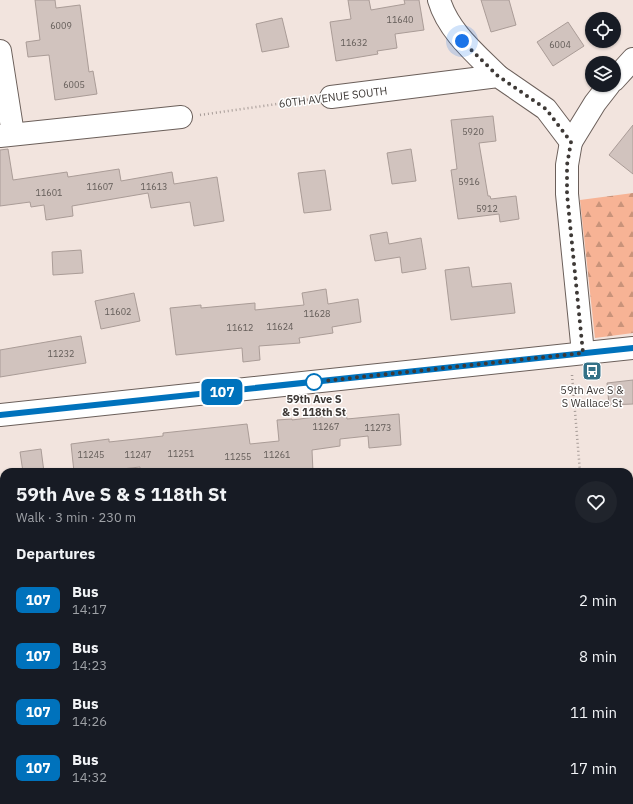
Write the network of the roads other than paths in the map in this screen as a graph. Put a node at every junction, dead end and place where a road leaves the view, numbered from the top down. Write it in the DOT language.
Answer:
graph roads {
  1 [pos="439,0"];
  2 [pos="0,51"];
  3 [pos="633,59"];
  4 [pos="621,72"];
  5 [pos="498,76"];
  6 [pos="604,92"];
  7 [pos="331,97"];
  8 [pos="181,117"];
  9 [pos="6,135"];
  10 [pos="571,142"];
  11 [pos="633,348"];
  12 [pos="577,354"];
  13 [pos="0,415"];
  1 -- 5 [label="street"];
  2 -- 9 [label="street"];
  3 -- 4 [label="street"];
  5 -- 7 [label="street, 60TH AVENUE SOUTH"];
  5 -- 10 [label="street"];
  6 -- 10 [label="street"];
  8 -- 9 [label="street"];
  10 -- 12 [label="street"];
  11 -- 12 [label="street"];
  12 -- 13 [label="street"];
}
